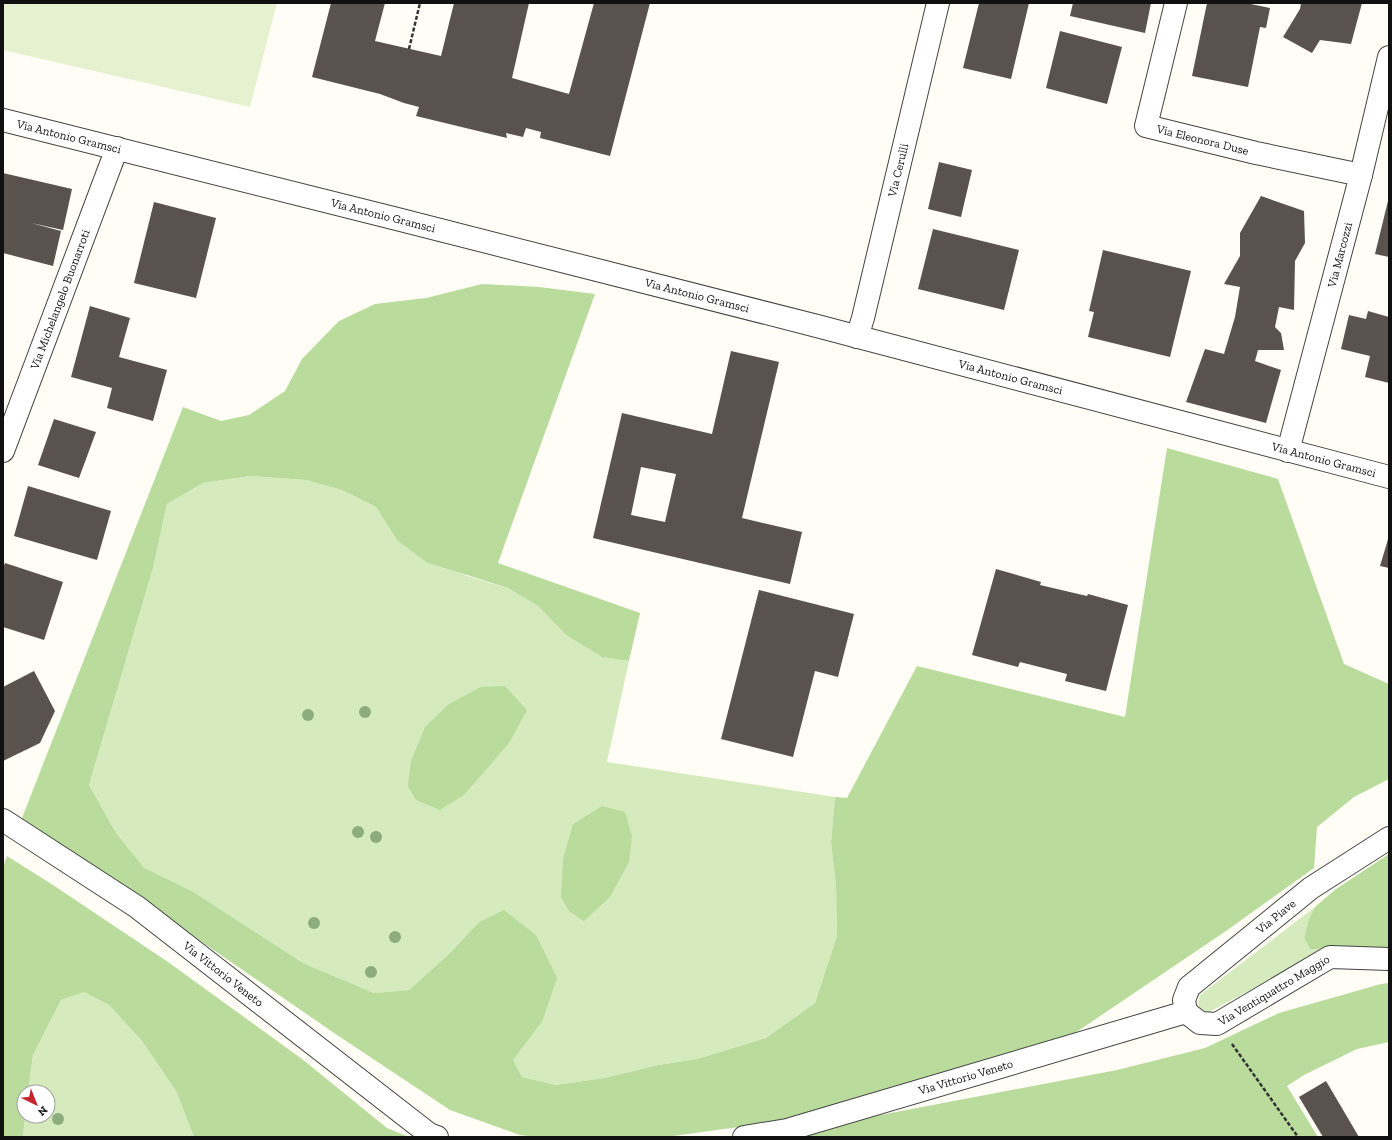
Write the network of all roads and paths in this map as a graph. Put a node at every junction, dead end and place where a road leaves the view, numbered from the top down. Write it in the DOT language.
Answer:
graph roads {
  1 [pos="420,3"];
  2 [pos="938,3"];
  3 [pos="1176,3"];
  4 [pos="409,49"];
  5 [pos="1389,57"];
  6 [pos="3,120"];
  7 [pos="117,148"];
  8 [pos="1360,175"];
  9 [pos="857,337"];
  10 [pos="10,412"];
  11 [pos="3,451"];
  12 [pos="1288,451"];
  13 [pos="1389,477"];
  14 [pos="3,820"];
  15 [pos="1389,838"];
  16 [pos="1389,959"];
  17 [pos="1186,1012"];
  18 [pos="1217,1024"];
  19 [pos="437,1137"];
  20 [pos="744,1137"];
  21 [pos="1298,1137"];
  1 -- 4 [label="path"];
  2 -- 9 [label="street, Via Cerulli"];
  3 -- 8 [label="street, Via Eleonora Duse"];
  5 -- 8 [label="street, Via Marcozzi"];
  6 -- 7 [label="street, Via Antonio Gramsci"];
  7 -- 9 [label="street, Via Antonio Gramsci"];
  7 -- 10 [label="street, Via Michelangelo Buonarroti"];
  8 -- 12 [label="street, Via Marcozzi"];
  9 -- 12 [label="street, Via Antonio Gramsci"];
  10 -- 11 [label="street, Via Michelangelo Buonarroti"];
  12 -- 13 [label="street, Via Antonio Gramsci"];
  14 -- 19 [label="street, Via Vittorio Veneto"];
  15 -- 17 [label="street, Via Piave"];
  16 -- 18 [label="street, Via Ventiquattro Maggio"];
  17 -- 18 [label="street, Via Ventiquattro Maggio"];
  17 -- 20 [label="street, Via Vittorio Veneto"];
  18 -- 21 [label="path"];
}
